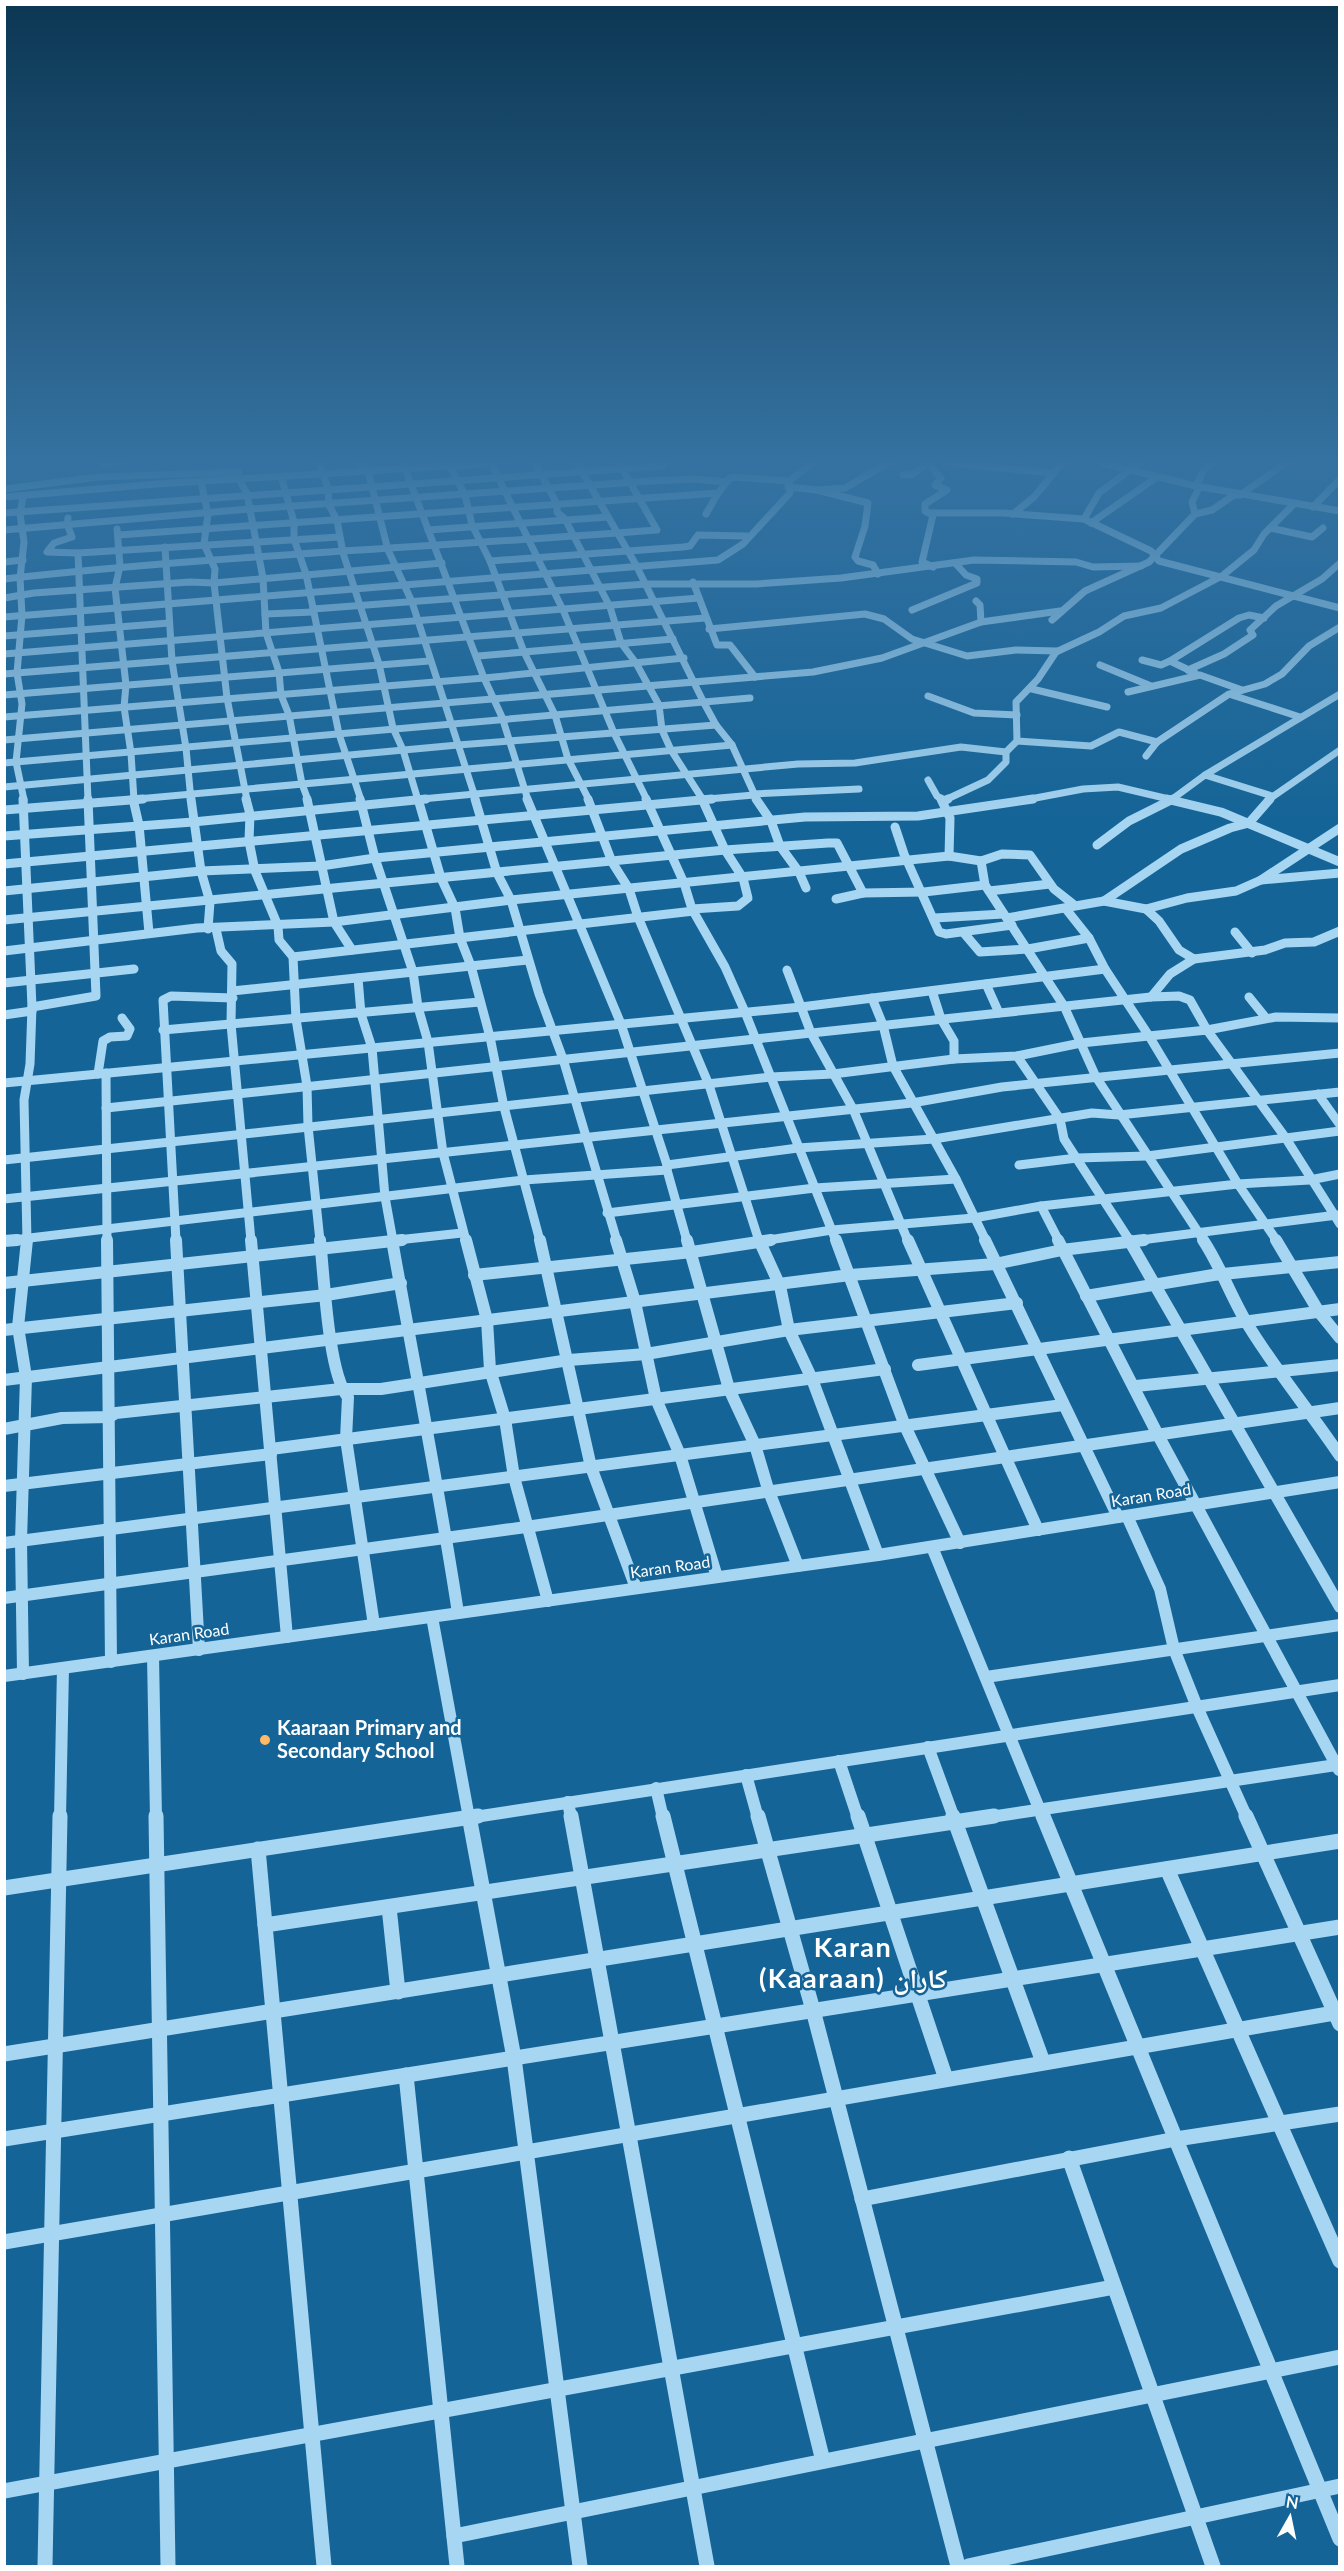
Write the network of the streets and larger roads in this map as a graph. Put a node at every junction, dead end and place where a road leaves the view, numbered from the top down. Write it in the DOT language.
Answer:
graph roads {
  1 [pos="20,583"];
  2 [pos="80,583"];
  3 [pos="116,583"];
  4 [pos="168,583"];
  5 [pos="185,583"];
  6 [pos="214,583"];
  7 [pos="263,583"];
  8 [pos="307,583"];
  9 [pos="354,583"];
  10 [pos="420,583"];
  11 [pos="449,583"];
  12 [pos="498,583"];
  13 [pos="548,583"];
  14 [pos="598,583"];
  15 [pos="670,583"];
  16 [pos="693,583"];
  17 [pos="724,583"];
  18 [pos="768,583"];
  19 [pos="977,583"];
  20 [pos="1103,583"];
  21 [pos="1209,583"];
  22 [pos="1246,583"];
  23 [pos="1316,583"];
  24 [pos="405,584"];
  25 [pos="646,584"];
  26 [pos="168,586"];
  27 [pos="600,587"];
  28 [pos="115,588"];
  29 [pos="356,588"];
  30 [pos="80,591"];
  31 [pos="552,591"];
  32 [pos="309,592"];
  33 [pos="264,594"];
  34 [pos="502,595"];
  35 [pos="21,596"];
  36 [pos="1293,597"];
  37 [pos="4,598"];
  38 [pos="216,598"];
  39 [pos="699,598"];
  40 [pos="454,599"];
  41 [pos="976,601"];
  42 [pos="168,602"];
  43 [pos="412,602"];
  44 [pos="656,604"];
  45 [pos="362,606"];
  46 [pos="610,607"];
  47 [pos="117,608"];
  48 [pos="1340,608"];
  49 [pos="313,610"];
  50 [pos="563,610"];
  51 [pos="912,610"];
  52 [pos="1063,611"];
  53 [pos="81,612"];
  54 [pos="265,614"];
  55 [pos="511,614"];
  56 [pos="22,615"];
  57 [pos="4,617"];
  58 [pos="463,618"];
  59 [pos="705,618"];
  60 [pos="1264,618"];
  61 [pos="1052,620"];
  62 [pos="416,621"];
  63 [pos="665,621"];
  64 [pos="981,622"];
  65 [pos="168,623"];
  66 [pos="368,625"];
  67 [pos="614,626"];
  68 [pos="120,627"];
  69 [pos="1340,627"];
  70 [pos="81,629"];
  71 [pos="316,629"];
  72 [pos="569,629"];
  73 [pos="709,629"];
  74 [pos="266,633"];
  75 [pos="519,633"];
  76 [pos="20,634"];
  77 [pos="4,636"];
  78 [pos="220,637"];
  79 [pos="469,637"];
  80 [pos="674,639"];
  81 [pos="423,640"];
  82 [pos="171,642"];
  83 [pos="621,643"];
  84 [pos="923,643"];
  85 [pos="373,644"];
  86 [pos="122,645"];
  87 [pos="577,646"];
  88 [pos="322,648"];
  89 [pos="82,649"];
  90 [pos="1057,651"];
  91 [pos="274,652"];
  92 [pos="524,652"];
  93 [pos="18,653"];
  94 [pos="4,654"];
  95 [pos="478,656"];
  96 [pos="224,658"];
  97 [pos="684,658"];
  98 [pos="1142,660"];
  99 [pos="172,661"];
  100 [pos="429,661"];
  101 [pos="1170,662"];
  102 [pos="636,663"];
  103 [pos="379,664"];
  104 [pos="124,665"];
  105 [pos="1100,665"];
  106 [pos="587,666"];
  107 [pos="327,668"];
  108 [pos="83,670"];
  109 [pos="1188,670"];
  110 [pos="279,672"];
  111 [pos="534,672"];
  112 [pos="17,673"];
  113 [pos="4,674"];
  114 [pos="1201,676"];
  115 [pos="226,677"];
  116 [pos="755,677"];
  117 [pos="484,678"];
  118 [pos="436,680"];
  119 [pos="177,681"];
  120 [pos="693,681"];
  121 [pos="646,682"];
  122 [pos="126,685"];
  123 [pos="384,686"];
  124 [pos="1150,686"];
  125 [pos="597,689"];
  126 [pos="1032,689"];
  127 [pos="84,690"];
  128 [pos="329,691"];
  129 [pos="1244,691"];
  130 [pos="1128,692"];
  131 [pos="21,693"];
  132 [pos="545,693"];
  133 [pos="1229,694"];
  134 [pos="1340,694"];
  135 [pos="4,695"];
  136 [pos="281,695"];
  137 [pos="928,696"];
  138 [pos="495,697"];
  139 [pos="227,698"];
  140 [pos="750,698"];
  141 [pos="179,701"];
  142 [pos="444,702"];
  143 [pos="704,703"];
  144 [pos="659,705"];
  145 [pos="124,706"];
  146 [pos="386,706"];
  147 [pos="1107,708"];
  148 [pos="604,709"];
  149 [pos="336,711"];
  150 [pos="84,712"];
  151 [pos="289,715"];
  152 [pos="555,715"];
  153 [pos="1017,715"];
  154 [pos="21,716"];
  155 [pos="4,717"];
  156 [pos="1300,717"];
  157 [pos="501,719"];
  158 [pos="233,721"];
  159 [pos="452,723"];
  160 [pos="181,725"];
  161 [pos="716,725"];
  162 [pos="393,728"];
  163 [pos="127,729"];
  164 [pos="662,730"];
  165 [pos="85,734"];
  166 [pos="339,734"];
  167 [pos="614,734"];
  168 [pos="560,737"];
  169 [pos="294,738"];
  170 [pos="17,739"];
  171 [pos="4,740"];
  172 [pos="510,741"];
  173 [pos="1017,741"];
  174 [pos="1157,742"];
  175 [pos="235,743"];
  176 [pos="458,745"];
  177 [pos="732,745"];
  178 [pos="186,748"];
  179 [pos="403,750"];
  180 [pos="670,750"];
  181 [pos="1340,750"];
  182 [pos="1006,752"];
  183 [pos="131,753"];
  184 [pos="624,755"];
  185 [pos="1146,756"];
  186 [pos="86,757"];
  187 [pos="346,757"];
  188 [pos="568,759"];
  189 [pos="298,761"];
  190 [pos="16,762"];
  191 [pos="4,763"];
  192 [pos="516,763"];
  193 [pos="238,765"];
  194 [pos="464,769"];
  195 [pos="189,771"];
  196 [pos="743,771"];
  197 [pos="133,775"];
  198 [pos="408,775"];
  199 [pos="1205,775"];
  200 [pos="690,776"];
  201 [pos="637,778"];
  202 [pos="354,780"];
  203 [pos="928,780"];
  204 [pos="87,782"];
  205 [pos="302,784"];
  206 [pos="583,785"];
  207 [pos="20,786"];
  208 [pos="4,787"];
  209 [pos="525,789"];
  210 [pos="859,789"];
  211 [pos="245,790"];
  212 [pos="191,794"];
  213 [pos="474,794"];
  214 [pos="753,794"];
  215 [pos="1272,796"];
  216 [pos="133,798"];
  217 [pos="702,799"];
  218 [pos="418,800"];
  219 [pos="944,801"];
  220 [pos="1170,801"];
  221 [pos="647,803"];
  222 [pos="362,804"];
  223 [pos="88,805"];
  224 [pos="25,808"];
  225 [pos="311,809"];
  226 [pos="592,809"];
  227 [pos="4,810"];
  228 [pos="945,811"];
  229 [pos="250,814"];
  230 [pos="531,815"];
  231 [pos="483,819"];
  232 [pos="771,821"];
  233 [pos="193,822"];
  234 [pos="1249,823"];
  235 [pos="712,824"];
  236 [pos="139,825"];
  237 [pos="426,825"];
  238 [pos="896,827"];
  239 [pos="1340,828"];
  240 [pos="369,829"];
  241 [pos="658,829"];
  242 [pos="89,830"];
  243 [pos="24,834"];
  244 [pos="316,834"];
  245 [pos="602,835"];
  246 [pos="4,836"];
  247 [pos="249,841"];
  248 [pos="546,841"];
  249 [pos="1097,845"];
  250 [pos="200,846"];
  251 [pos="491,846"];
  252 [pos="780,846"];
  253 [pos="1308,848"];
  254 [pos="725,850"];
  255 [pos="141,851"];
  256 [pos="434,853"];
  257 [pos="670,856"];
  258 [pos="949,856"];
  259 [pos="90,858"];
  260 [pos="375,858"];
  261 [pos="907,860"];
  262 [pos="981,861"];
  263 [pos="28,862"];
  264 [pos="612,862"];
  265 [pos="1340,862"];
  266 [pos="4,864"];
  267 [pos="321,866"];
  268 [pos="555,867"];
  269 [pos="850,867"];
  270 [pos="201,871"];
  271 [pos="255,871"];
  272 [pos="799,872"];
  273 [pos="497,873"];
  274 [pos="1340,873"];
  275 [pos="441,878"];
  276 [pos="743,878"];
  277 [pos="142,879"];
  278 [pos="1261,880"];
  279 [pos="91,883"];
  280 [pos="684,883"];
  281 [pos="1050,884"];
  282 [pos="383,885"];
  283 [pos="806,888"];
  284 [pos="987,888"];
  285 [pos="27,889"];
  286 [pos="629,889"];
  287 [pos="4,891"];
  288 [pos="326,891"];
  289 [pos="924,892"];
  290 [pos="863,893"];
  291 [pos="569,895"];
  292 [pos="266,897"];
  293 [pos="836,899"];
  294 [pos="511,900"];
  295 [pos="1104,901"];
  296 [pos="210,902"];
  297 [pos="1070,907"];
  298 [pos="146,908"];
  299 [pos="455,908"];
  300 [pos="1146,909"];
  301 [pos="92,910"];
  302 [pos="693,910"];
  303 [pos="395,915"];
  304 [pos="27,918"];
  305 [pos="638,918"];
  306 [pos="935,918"];
  307 [pos="1007,919"];
  308 [pos="4,920"];
  309 [pos="334,922"];
  310 [pos="578,924"];
  311 [pos="278,927"];
  312 [pos="212,929"];
  313 [pos="520,931"];
  314 [pos="1340,931"];
  315 [pos="963,932"];
  316 [pos="1235,932"];
  317 [pos="149,933"];
  318 [pos="460,938"];
  319 [pos="1089,938"];
  320 [pos="93,940"];
  321 [pos="406,944"];
  322 [pos="29,949"];
  323 [pos="1028,949"];
  324 [pos="352,950"];
  325 [pos="4,951"];
  326 [pos="1252,953"];
  327 [pos="293,957"];
  328 [pos="1194,959"];
  329 [pos="528,960"];
  330 [pos="471,966"];
  331 [pos="134,969"];
  332 [pos="1105,969"];
  333 [pos="787,970"];
  334 [pos="413,972"];
  335 [pos="95,974"];
  336 [pos="1045,977"];
  337 [pos="358,978"];
  338 [pos="30,981"];
  339 [pos="4,983"];
  340 [pos="294,984"];
  341 [pos="986,984"];
  342 [pos="932,991"];
  343 [pos="233,994"];
  344 [pos="1151,997"];
  345 [pos="1249,997"];
  346 [pos="873,998"];
  347 [pos="1126,1000"];
  348 [pos="480,1002"];
  349 [pos="801,1006"];
  350 [pos="1064,1006"];
  351 [pos="418,1007"];
  352 [pos="32,1009"];
  353 [pos="745,1012"];
  354 [pos="999,1013"];
  355 [pos="361,1014"];
  356 [pos="4,1015"];
  357 [pos="122,1018"];
  358 [pos="681,1018"];
  359 [pos="1266,1018"];
  360 [pos="1337,1018"];
  361 [pos="296,1019"];
  362 [pos="941,1019"];
  363 [pos="231,1024"];
  364 [pos="621,1024"];
  365 [pos="883,1025"];
  366 [pos="1340,1028"];
  367 [pos="163,1030"];
  368 [pos="553,1030"];
  369 [pos="1208,1030"];
  370 [pos="811,1033"];
  371 [pos="490,1036"];
  372 [pos="1149,1036"];
  373 [pos="756,1039"];
  374 [pos="428,1042"];
  375 [pos="1081,1043"];
  376 [pos="693,1046"];
  377 [pos="372,1048"];
  378 [pos="628,1052"];
  379 [pos="1340,1053"];
  380 [pos="300,1055"];
  381 [pos="1017,1056"];
  382 [pos="562,1059"];
  383 [pos="954,1059"];
  384 [pos="235,1061"];
  385 [pos="1231,1065"];
  386 [pos="496,1066"];
  387 [pos="893,1066"];
  388 [pos="165,1068"];
  389 [pos="1170,1071"];
  390 [pos="433,1073"];
  391 [pos="102,1074"];
  392 [pos="833,1074"];
  393 [pos="771,1077"];
  394 [pos="1096,1077"];
  395 [pos="375,1079"];
  396 [pos="27,1081"];
  397 [pos="4,1083"];
  398 [pos="1038,1083"];
  399 [pos="709,1085"];
  400 [pos="308,1086"];
  401 [pos="642,1092"];
  402 [pos="1340,1092"];
  403 [pos="238,1094"];
  404 [pos="1318,1094"];
  405 [pos="1257,1100"];
  406 [pos="167,1101"];
  407 [pos="574,1101"];
  408 [pos="912,1103"];
  409 [pos="504,1107"];
  410 [pos="106,1108"];
  411 [pos="1193,1108"];
  412 [pos="852,1109"];
  413 [pos="437,1115"];
  414 [pos="1119,1115"];
  415 [pos="786,1116"];
  416 [pos="379,1119"];
  417 [pos="1060,1119"];
  418 [pos="719,1123"];
  419 [pos="1340,1125"];
  420 [pos="308,1126"];
  421 [pos="656,1130"];
  422 [pos="1340,1131"];
  423 [pos="241,1134"];
  424 [pos="586,1137"];
  425 [pos="1285,1137"];
  426 [pos="934,1139"];
  427 [pos="170,1142"];
  428 [pos="516,1145"];
  429 [pos="868,1145"];
  430 [pos="1215,1146"];
  431 [pos="798,1148"];
  432 [pos="107,1149"];
  433 [pos="443,1153"];
  434 [pos="732,1156"];
  435 [pos="1147,1156"];
  436 [pos="27,1157"];
  437 [pos="1077,1158"];
  438 [pos="382,1159"];
  439 [pos="4,1160"];
  440 [pos="1019,1165"];
  441 [pos="313,1167"];
  442 [pos="667,1168"];
  443 [pos="245,1174"];
  444 [pos="1340,1174"];
  445 [pos="597,1176"];
  446 [pos="956,1179"];
  447 [pos="525,1180"];
  448 [pos="1310,1180"];
  449 [pos="172,1181"];
  450 [pos="1238,1184"];
  451 [pos="883,1185"];
  452 [pos="107,1188"];
  453 [pos="815,1188"];
  454 [pos="454,1189"];
  455 [pos="1172,1193"];
  456 [pos="744,1196"];
  457 [pos="27,1197"];
  458 [pos="385,1197"];
  459 [pos="1104,1198"];
  460 [pos="4,1199"];
  461 [pos="318,1206"];
  462 [pos="679,1206"];
  463 [pos="1041,1206"];
  464 [pos="249,1213"];
  465 [pos="607,1213"];
  466 [pos="974,1218"];
  467 [pos="1338,1218"];
  468 [pos="174,1221"];
  469 [pos="1266,1223"];
  470 [pos="900,1224"];
  471 [pos="107,1229"];
  472 [pos="832,1230"];
  473 [pos="462,1233"];
  474 [pos="1199,1233"];
  475 [pos="27,1239"];
  476 [pos="393,1240"];
  477 [pos="4,1241"];
  478 [pos="759,1241"];
  479 [pos="1130,1241"];
  480 [pos="321,1248"];
  481 [pos="1062,1250"];
  482 [pos="692,1252"];
  483 [pos="253,1256"];
  484 [pos="621,1258"];
  485 [pos="1340,1262"];
  486 [pos="177,1263"];
  487 [pos="995,1264"];
  488 [pos="547,1269"];
  489 [pos="1291,1269"];
  490 [pos="108,1271"];
  491 [pos="921,1271"];
  492 [pos="474,1275"];
  493 [pos="850,1275"];
  494 [pos="1222,1275"];
  495 [pos="24,1281"];
  496 [pos="4,1283"];
  497 [pos="401,1283"];
  498 [pos="1157,1285"];
  499 [pos="780,1286"];
  500 [pos="704,1294"];
  501 [pos="327,1295"];
  502 [pos="1086,1296"];
  503 [pos="257,1301"];
  504 [pos="635,1302"];
  505 [pos="1017,1304"];
  506 [pos="179,1310"];
  507 [pos="1340,1310"];
  508 [pos="556,1311"];
  509 [pos="938,1312"];
  510 [pos="1319,1312"];
  511 [pos="108,1318"];
  512 [pos="487,1320"];
  513 [pos="867,1322"];
  514 [pos="1246,1322"];
  515 [pos="19,1329"];
  516 [pos="408,1329"];
  517 [pos="4,1330"];
  518 [pos="789,1330"];
  519 [pos="1182,1330"];
  520 [pos="1340,1338"];
  521 [pos="331,1339"];
  522 [pos="1109,1340"];
  523 [pos="714,1342"];
  524 [pos="261,1346"];
  525 [pos="1037,1349"];
  526 [pos="646,1354"];
  527 [pos="182,1357"];
  528 [pos="962,1359"];
  529 [pos="569,1360"];
  530 [pos="918,1365"];
  531 [pos="1340,1365"];
  532 [pos="109,1366"];
  533 [pos="885,1369"];
  534 [pos="490,1370"];
  535 [pos="1278,1373"];
  536 [pos="1207,1376"];
  537 [pos="26,1377"];
  538 [pos="812,1379"];
  539 [pos="4,1380"];
  540 [pos="417,1383"];
  541 [pos="1136,1386"];
  542 [pos="342,1389"];
  543 [pos="729,1389"];
  544 [pos="266,1399"];
  545 [pos="656,1399"];
  546 [pos="185,1406"];
  547 [pos="1063,1406"];
  548 [pos="1340,1408"];
  549 [pos="579,1409"];
  550 [pos="1311,1412"];
  551 [pos="985,1416"];
  552 [pos="109,1417"];
  553 [pos="505,1419"];
  554 [pos="1233,1423"];
  555 [pos="23,1426"];
  556 [pos="905,1426"];
  557 [pos="4,1429"];
  558 [pos="425,1429"];
  559 [pos="1158,1435"];
  560 [pos="831,1436"];
  561 [pos="346,1439"];
  562 [pos="755,1445"];
  563 [pos="1084,1445"];
  564 [pos="271,1451"];
  565 [pos="680,1455"];
  566 [pos="1007,1456"];
  567 [pos="1340,1456"];
  568 [pos="188,1464"];
  569 [pos="591,1467"];
  570 [pos="926,1468"];
  571 [pos="110,1474"];
  572 [pos="514,1477"];
  573 [pos="848,1478"];
  574 [pos="1340,1482"];
  575 [pos="23,1484"];
  576 [pos="4,1486"];
  577 [pos="436,1487"];
  578 [pos="768,1489"];
  579 [pos="1276,1492"];
  580 [pos="354,1497"];
  581 [pos="692,1501"];
  582 [pos="1197,1505"];
  583 [pos="276,1508"];
  584 [pos="608,1515"];
  585 [pos="1122,1517"];
  586 [pos="191,1519"];
  587 [pos="526,1527"];
  588 [pos="110,1529"];
  589 [pos="1038,1530"];
  590 [pos="445,1538"];
  591 [pos="21,1541"];
  592 [pos="4,1543"];
  593 [pos="960,1543"];
  594 [pos="932,1547"];
  595 [pos="363,1549"];
  596 [pos="878,1555"];
  597 [pos="281,1561"];
  598 [pos="798,1566"];
  599 [pos="195,1573"];
  600 [pos="717,1577"];
  601 [pos="111,1585"];
  602 [pos="636,1588"];
  603 [pos="22,1596"];
  604 [pos="4,1598"];
  605 [pos="548,1600"];
  606 [pos="1340,1606"];
  607 [pos="458,1613"];
  608 [pos="432,1617"];
  609 [pos="374,1625"];
  610 [pos="1340,1625"];
  611 [pos="1267,1635"];
  612 [pos="287,1637"];
  613 [pos="1174,1649"];
  614 [pos="199,1650"];
  615 [pos="153,1656"];
  616 [pos="111,1662"];
  617 [pos="63,1668"];
  618 [pos="24,1674"];
  619 [pos="4,1676"];
  620 [pos="986,1677"];
  621 [pos="1340,1685"];
  622 [pos="1297,1692"];
  623 [pos="1197,1707"];
  624 [pos="1010,1735"];
  625 [pos="928,1748"];
  626 [pos="839,1761"];
  627 [pos="1338,1768"];
  628 [pos="747,1775"];
  629 [pos="1230,1781"];
  630 [pos="656,1788"];
  631 [pos="568,1802"];
  632 [pos="1041,1809"];
  633 [pos="469,1816"];
  634 [pos="955,1822"];
  635 [pos="864,1836"];
  636 [pos="1340,1841"];
  637 [pos="258,1849"];
  638 [pos="768,1850"];
  639 [pos="1263,1854"];
  640 [pos="156,1864"];
  641 [pos="675,1864"];
  642 [pos="1167,1869"];
  643 [pos="582,1878"];
  644 [pos="58,1879"];
  645 [pos="1072,1884"];
  646 [pos="4,1888"];
  647 [pos="483,1893"];
  648 [pos="983,1898"];
  649 [pos="389,1907"];
  650 [pos="889,1913"];
  651 [pos="265,1925"];
  652 [pos="1340,1927"];
  653 [pos="790,1929"];
  654 [pos="1298,1933"];
  655 [pos="695,1944"];
  656 [pos="1202,1948"];
  657 [pos="596,1960"];
  658 [pos="1105,1964"];
  659 [pos="498,1976"];
  660 [pos="1013,1978"];
  661 [pos="398,1992"];
  662 [pos="916,1993"];
  663 [pos="813,2010"];
  664 [pos="272,2012"];
  665 [pos="1338,2016"];
  666 [pos="715,2026"];
  667 [pos="1237,2029"];
  668 [pos="158,2030"];
  669 [pos="611,2042"];
  670 [pos="55,2046"];
  671 [pos="1139,2046"];
  672 [pos="4,2054"];
  673 [pos="514,2058"];
  674 [pos="1043,2062"];
  675 [pos="406,2075"];
  676 [pos="946,2079"];
  677 [pos="280,2095"];
  678 [pos="836,2098"];
  679 [pos="159,2114"];
  680 [pos="1340,2114"];
  681 [pos="737,2115"];
  682 [pos="1278,2123"];
  683 [pos="53,2131"];
  684 [pos="628,2134"];
  685 [pos="4,2139"];
  686 [pos="1176,2139"];
  687 [pos="526,2151"];
  688 [pos="1069,2158"];
  689 [pos="416,2171"];
  690 [pos="289,2193"];
  691 [pos="862,2199"];
  692 [pos="161,2215"];
  693 [pos="52,2234"];
  694 [pos="4,2242"];
  695 [pos="1340,2261"];
  696 [pos="1114,2287"];
  697 [pos="896,2328"];
  698 [pos="794,2347"];
  699 [pos="1340,2357"];
  700 [pos="671,2370"];
  701 [pos="1271,2371"];
  702 [pos="558,2390"];
  703 [pos="1152,2395"];
  704 [pos="441,2412"];
  705 [pos="312,2435"];
  706 [pos="926,2441"];
  707 [pos="823,2461"];
  708 [pos="166,2462"];
  709 [pos="46,2483"];
  710 [pos="1340,2486"];
  711 [pos="693,2487"];
  712 [pos="1320,2490"];
  713 [pos="4,2491"];
  714 [pos="573,2512"];
  715 [pos="1196,2517"];
  716 [pos="454,2536"];
  717 [pos="1340,2539"];
  718 [pos="45,2566"];
  719 [pos="168,2566"];
  720 [pos="324,2566"];
  721 [pos="457,2566"];
  722 [pos="580,2566"];
  723 [pos="707,2566"];
  724 [pos="958,2566"];
  725 [pos="969,2566"];
  726 [pos="1213,2566"];
  1 -- 35 [label="street"];
  2 -- 30 [label="street"];
  3 -- 28 [label="street"];
  4 -- 26 [label="street"];
  5 -- 26 [label="street"];
  6 -- 38 [label="street"];
  7 -- 33 [label="street"];
  8 -- 32 [label="street"];
  9 -- 29 [label="street"];
  10 -- 24 [label="street"];
  11 -- 40 [label="street"];
  12 -- 34 [label="street"];
  13 -- 31 [label="street"];
  14 -- 27 [label="street"];
  15 -- 25 [label="street"];
  16 -- 39 [label="street"];
  17 -- 18 [label="street"];
  19 -- 51 [label="street"];
  20 -- 52 [label="street"];
  21 -- 90 [label="street"];
  22 -- 36 [label="street"];
  23 -- 36 [label="street"];
  24 -- 29 [label="street"];
  24 -- 43 [label="street"];
  25 -- 27 [label="street"];
  25 -- 44 [label="street"];
  26 -- 28 [label="street"];
  26 -- 42 [label="street"];
  27 -- 31 [label="street"];
  27 -- 46 [label="street"];
  28 -- 30 [label="street"];
  28 -- 47 [label="street"];
  29 -- 32 [label="street"];
  29 -- 45 [label="street"];
  30 -- 35 [label="street"];
  30 -- 53 [label="street"];
  31 -- 34 [label="street"];
  31 -- 50 [label="street"];
  32 -- 33 [label="street"];
  32 -- 49 [label="street"];
  33 -- 38 [label="street"];
  33 -- 54 [label="street"];
  34 -- 40 [label="street"];
  34 -- 55 [label="street"];
  35 -- 37 [label="street"];
  35 -- 56 [label="street"];
  36 -- 48 [label="street"];
  36 -- 60 [label="street"];
  38 -- 42 [label="street"];
  38 -- 78 [label="street"];
  39 -- 44 [label="street"];
  39 -- 59 [label="street"];
  40 -- 43 [label="street"];
  40 -- 58 [label="street"];
  41 -- 64 [label="street"];
  42 -- 47 [label="street"];
  42 -- 65 [label="street"];
  43 -- 45 [label="street"];
  43 -- 62 [label="street"];
  44 -- 46 [label="street"];
  44 -- 63 [label="street"];
  45 -- 49 [label="street"];
  45 -- 66 [label="street"];
  46 -- 50 [label="street"];
  46 -- 67 [label="street"];
  47 -- 53 [label="street"];
  47 -- 68 [label="street"];
  49 -- 54 [label="street"];
  49 -- 71 [label="street"];
  50 -- 55 [label="street"];
  50 -- 72 [label="street"];
  52 -- 61 [label="street"];
  52 -- 64 [label="street"];
  53 -- 56 [label="street"];
  53 -- 70 [label="street"];
  54 -- 74 [label="street"];
  55 -- 58 [label="street"];
  55 -- 75 [label="street"];
  56 -- 57 [label="street"];
  56 -- 76 [label="street"];
  58 -- 62 [label="street"];
  58 -- 79 [label="street"];
  59 -- 63 [label="street"];
  59 -- 73 [label="street"];
  60 -- 101 [label="street"];
  60 -- 109 [label="street"];
  62 -- 66 [label="street"];
  62 -- 81 [label="street"];
  63 -- 67 [label="street"];
  63 -- 80 [label="street"];
  64 -- 84 [label="street"];
  65 -- 68 [label="street"];
  65 -- 82 [label="street"];
  66 -- 71 [label="street"];
  66 -- 85 [label="street"];
  67 -- 72 [label="street"];
  67 -- 83 [label="street"];
  68 -- 70 [label="street"];
  68 -- 86 [label="street"];
  69 -- 129 [label="street"];
  70 -- 76 [label="street"];
  70 -- 89 [label="street"];
  71 -- 74 [label="street"];
  71 -- 88 [label="street"];
  72 -- 75 [label="street"];
  72 -- 87 [label="street"];
  73 -- 84 [label="street"];
  73 -- 116 [label="street"];
  74 -- 78 [label="street"];
  74 -- 91 [label="street"];
  75 -- 79 [label="street"];
  75 -- 92 [label="street"];
  76 -- 77 [label="street"];
  76 -- 93 [label="street"];
  78 -- 82 [label="street"];
  78 -- 96 [label="street"];
  79 -- 81 [label="street"];
  79 -- 95 [label="street"];
  80 -- 83 [label="street"];
  80 -- 97 [label="street"];
  81 -- 85 [label="street"];
  81 -- 100 [label="street"];
  82 -- 86 [label="street"];
  82 -- 99 [label="street"];
  83 -- 87 [label="street"];
  83 -- 102 [label="street"];
  84 -- 90 [label="street"];
  84 -- 116 [label="street"];
  85 -- 88 [label="street"];
  85 -- 103 [label="street"];
  86 -- 89 [label="street"];
  86 -- 104 [label="street"];
  87 -- 92 [label="street"];
  87 -- 106 [label="street"];
  88 -- 91 [label="street"];
  88 -- 107 [label="street"];
  89 -- 93 [label="street"];
  89 -- 108 [label="street"];
  90 -- 126 [label="street"];
  91 -- 96 [label="street"];
  91 -- 110 [label="street"];
  92 -- 95 [label="street"];
  92 -- 111 [label="street"];
  93 -- 94 [label="street"];
  93 -- 112 [label="street"];
  95 -- 117 [label="street"];
  96 -- 99 [label="street"];
  96 -- 115 [label="street"];
  97 -- 102 [label="street"];
  97 -- 120 [label="street"];
  98 -- 101 [label="street"];
  99 -- 104 [label="street"];
  99 -- 119 [label="street"];
  100 -- 103 [label="street"];
  100 -- 118 [label="street"];
  101 -- 109 [label="street"];
  102 -- 106 [label="street"];
  102 -- 121 [label="street"];
  103 -- 107 [label="street"];
  103 -- 123 [label="street"];
  104 -- 108 [label="street"];
  104 -- 122 [label="street"];
  105 -- 124 [label="street"];
  106 -- 111 [label="street"];
  106 -- 125 [label="street"];
  107 -- 110 [label="street"];
  107 -- 128 [label="street"];
  108 -- 112 [label="street"];
  108 -- 127 [label="street"];
  109 -- 114 [label="street"];
  110 -- 115 [label="street"];
  110 -- 136 [label="street"];
  111 -- 117 [label="street"];
  111 -- 132 [label="street"];
  112 -- 113 [label="street"];
  112 -- 131 [label="street"];
  114 -- 124 [label="street"];
  114 -- 129 [label="street"];
  115 -- 119 [label="street"];
  115 -- 139 [label="street"];
  116 -- 120 [label="street"];
  117 -- 118 [label="street"];
  117 -- 138 [label="street"];
  118 -- 123 [label="street"];
  118 -- 142 [label="street"];
  119 -- 122 [label="street"];
  119 -- 141 [label="street"];
  120 -- 121 [label="street"];
  120 -- 143 [label="street"];
  121 -- 125 [label="street"];
  121 -- 144 [label="street"];
  122 -- 127 [label="street"];
  122 -- 145 [label="street"];
  123 -- 128 [label="street"];
  123 -- 146 [label="street"];
  124 -- 130 [label="street"];
  125 -- 132 [label="street"];
  125 -- 148 [label="street"];
  126 -- 147 [label="street"];
  126 -- 153 [label="street"];
  127 -- 131 [label="street"];
  127 -- 150 [label="street"];
  128 -- 136 [label="street"];
  128 -- 149 [label="street"];
  129 -- 133 [label="street"];
  131 -- 135 [label="street"];
  131 -- 154 [label="street"];
  132 -- 138 [label="street"];
  132 -- 152 [label="street"];
  133 -- 156 [label="street"];
  133 -- 174 [label="street"];
  134 -- 156 [label="street"];
  136 -- 139 [label="street"];
  136 -- 151 [label="street"];
  137 -- 153 [label="street"];
  138 -- 142 [label="street"];
  138 -- 157 [label="street"];
  139 -- 141 [label="street"];
  139 -- 158 [label="street"];
  140 -- 143 [label="street"];
  141 -- 145 [label="street"];
  141 -- 160 [label="street"];
  142 -- 146 [label="street"];
  142 -- 159 [label="street"];
  143 -- 144 [label="street"];
  143 -- 161 [label="street"];
  144 -- 148 [label="street"];
  144 -- 164 [label="street"];
  145 -- 150 [label="street"];
  145 -- 163 [label="street"];
  146 -- 149 [label="street"];
  146 -- 162 [label="street"];
  148 -- 152 [label="street"];
  148 -- 167 [label="street"];
  149 -- 151 [label="street"];
  149 -- 166 [label="street"];
  150 -- 154 [label="street"];
  150 -- 165 [label="street"];
  151 -- 158 [label="street"];
  151 -- 169 [label="street"];
  152 -- 157 [label="street"];
  152 -- 168 [label="street"];
  153 -- 173 [label="street"];
  154 -- 155 [label="street"];
  154 -- 170 [label="street"];
  156 -- 199 [label="street"];
  157 -- 159 [label="street"];
  157 -- 172 [label="street"];
  158 -- 160 [label="street"];
  158 -- 175 [label="street"];
  159 -- 162 [label="street"];
  159 -- 176 [label="street"];
  160 -- 163 [label="street"];
  160 -- 178 [label="street"];
  161 -- 164 [label="street"];
  161 -- 177 [label="street"];
  162 -- 166 [label="street"];
  162 -- 179 [label="street"];
  163 -- 165 [label="street"];
  163 -- 183 [label="street"];
  164 -- 167 [label="street"];
  164 -- 180 [label="street"];
  165 -- 170 [label="street"];
  165 -- 186 [label="street"];
  166 -- 169 [label="street"];
  166 -- 187 [label="street"];
  167 -- 168 [label="street"];
  167 -- 184 [label="street"];
  168 -- 172 [label="street"];
  168 -- 188 [label="street"];
  169 -- 175 [label="street"];
  169 -- 189 [label="street"];
  170 -- 171 [label="street"];
  170 -- 190 [label="street"];
  172 -- 176 [label="street"];
  172 -- 192 [label="street"];
  173 -- 174 [label="street"];
  173 -- 182 [label="street"];
  174 -- 185 [label="street"];
  175 -- 178 [label="street"];
  175 -- 193 [label="street"];
  176 -- 179 [label="street"];
  176 -- 194 [label="street"];
  177 -- 180 [label="street"];
  177 -- 196 [label="street"];
  178 -- 183 [label="street"];
  178 -- 195 [label="street"];
  179 -- 187 [label="street"];
  179 -- 198 [label="street"];
  180 -- 184 [label="street"];
  180 -- 200 [label="street"];
  181 -- 215 [label="street"];
  182 -- 196 [label="street"];
  182 -- 219 [label="street"];
  183 -- 186 [label="street"];
  183 -- 197 [label="street"];
  184 -- 188 [label="street"];
  184 -- 201 [label="street"];
  186 -- 190 [label="street"];
  186 -- 204 [label="street"];
  187 -- 189 [label="street"];
  187 -- 202 [label="street"];
  188 -- 192 [label="street"];
  188 -- 206 [label="street"];
  189 -- 193 [label="street"];
  189 -- 205 [label="street"];
  190 -- 191 [label="street"];
  190 -- 207 [label="street"];
  192 -- 194 [label="street"];
  192 -- 209 [label="street"];
  193 -- 195 [label="street"];
  193 -- 211 [label="street"];
  194 -- 198 [label="street"];
  194 -- 213 [label="street"];
  195 -- 197 [label="street"];
  195 -- 212 [label="street"];
  196 -- 200 [label="street"];
  196 -- 214 [label="street"];
  197 -- 204 [label="street"];
  197 -- 216 [label="street"];
  198 -- 202 [label="street"];
  198 -- 218 [label="street"];
  199 -- 215 [label="street"];
  199 -- 220 [label="street"];
  200 -- 201 [label="street"];
  200 -- 217 [label="street"];
  201 -- 206 [label="street"];
  201 -- 221 [label="street"];
  202 -- 205 [label="street"];
  202 -- 222 [label="street"];
  203 -- 219 [label="street"];
  204 -- 207 [label="street"];
  204 -- 223 [label="street"];
  205 -- 211 [label="street"];
  205 -- 225 [label="street"];
  206 -- 209 [label="street"];
  206 -- 226 [label="street"];
  207 -- 208 [label="street"];
  207 -- 224 [label="street"];
  209 -- 213 [label="street"];
  209 -- 230 [label="street"];
  210 -- 214 [label="street"];
  211 -- 212 [label="street"];
  211 -- 229 [label="street"];
  212 -- 216 [label="street"];
  212 -- 233 [label="street"];
  213 -- 218 [label="street"];
  213 -- 231 [label="street"];
  214 -- 217 [label="street"];
  214 -- 232 [label="street"];
  215 -- 234 [label="street"];
  216 -- 223 [label="street"];
  216 -- 236 [label="street"];
  217 -- 221 [label="street"];
  217 -- 235 [label="street"];
  218 -- 222 [label="street"];
  218 -- 237 [label="street"];
  219 -- 228 [label="street"];
  220 -- 228 [label="street"];
  220 -- 234 [label="street"];
  220 -- 249 [label="street"];
  221 -- 226 [label="street"];
  221 -- 241 [label="street"];
  222 -- 225 [label="street"];
  222 -- 240 [label="street"];
  223 -- 224 [label="street"];
  223 -- 242 [label="street"];
  224 -- 227 [label="street"];
  224 -- 243 [label="street"];
  225 -- 229 [label="street"];
  225 -- 244 [label="street"];
  226 -- 230 [label="street"];
  226 -- 245 [label="street"];
  228 -- 232 [label="street"];
  228 -- 258 [label="street"];
  229 -- 233 [label="street"];
  229 -- 247 [label="street"];
  230 -- 231 [label="street"];
  230 -- 248 [label="street"];
  231 -- 237 [label="street"];
  231 -- 251 [label="street"];
  232 -- 235 [label="street"];
  232 -- 252 [label="street"];
  233 -- 236 [label="street"];
  233 -- 250 [label="street"];
  234 -- 253 [label="street"];
  234 -- 295 [label="street"];
  235 -- 241 [label="street"];
  235 -- 254 [label="street"];
  236 -- 242 [label="street"];
  236 -- 255 [label="street"];
  237 -- 240 [label="street"];
  237 -- 256 [label="street"];
  238 -- 261 [label="street"];
  239 -- 253 [label="street"];
  240 -- 244 [label="street"];
  240 -- 260 [label="street"];
  241 -- 245 [label="street"];
  241 -- 257 [label="street"];
  242 -- 243 [label="street"];
  242 -- 259 [label="street"];
  243 -- 246 [label="street"];
  243 -- 263 [label="street"];
  244 -- 247 [label="street"];
  244 -- 267 [label="street"];
  245 -- 248 [label="street"];
  245 -- 264 [label="street"];
  247 -- 250 [label="street"];
  247 -- 271 [label="street"];
  248 -- 251 [label="street"];
  248 -- 268 [label="street"];
  250 -- 255 [label="street"];
  250 -- 270 [label="street"];
  251 -- 256 [label="street"];
  251 -- 273 [label="street"];
  252 -- 254 [label="street"];
  252 -- 269 [label="street"];
  252 -- 272 [label="street"];
  253 -- 265 [label="street"];
  253 -- 278 [label="street"];
  254 -- 257 [label="street"];
  254 -- 276 [label="street"];
  255 -- 259 [label="street"];
  255 -- 277 [label="street"];
  256 -- 260 [label="street"];
  256 -- 275 [label="street"];
  257 -- 264 [label="street"];
  257 -- 280 [label="street"];
  258 -- 261 [label="street"];
  258 -- 262 [label="street"];
  259 -- 263 [label="street"];
  259 -- 279 [label="street"];
  260 -- 267 [label="street"];
  260 -- 282 [label="street"];
  261 -- 269 [label="street"];
  261 -- 289 [label="street"];
  262 -- 281 [label="street"];
  262 -- 284 [label="street"];
  263 -- 266 [label="street"];
  263 -- 285 [label="street"];
  264 -- 268 [label="street"];
  264 -- 286 [label="street"];
  267 -- 271 [label="street"];
  267 -- 288 [label="street"];
  268 -- 273 [label="street"];
  268 -- 291 [label="street"];
  269 -- 272 [label="street"];
  269 -- 290 [label="street"];
  270 -- 271 [label="street"];
  270 -- 277 [label="street"];
  270 -- 296 [label="street"];
  271 -- 292 [label="street"];
  272 -- 276 [label="street"];
  272 -- 283 [label="street"];
  273 -- 275 [label="street"];
  273 -- 294 [label="street"];
  274 -- 278 [label="street"];
  275 -- 282 [label="street"];
  275 -- 299 [label="street"];
  276 -- 280 [label="street"];
  276 -- 302 [label="street"];
  277 -- 279 [label="street"];
  277 -- 298 [label="street"];
  278 -- 300 [label="street"];
  279 -- 285 [label="street"];
  279 -- 301 [label="street"];
  280 -- 286 [label="street"];
  280 -- 302 [label="street"];
  281 -- 284 [label="street"];
  281 -- 297 [label="street"];
  282 -- 288 [label="street"];
  282 -- 303 [label="street"];
  284 -- 289 [label="street"];
  284 -- 307 [label="street"];
  285 -- 287 [label="street"];
  285 -- 304 [label="street"];
  286 -- 291 [label="street"];
  286 -- 305 [label="street"];
  288 -- 292 [label="street"];
  288 -- 309 [label="street"];
  289 -- 290 [label="street"];
  289 -- 306 [label="street"];
  290 -- 293 [label="street"];
  291 -- 294 [label="street"];
  291 -- 310 [label="street"];
  292 -- 296 [label="street"];
  292 -- 311 [label="street"];
  294 -- 299 [label="street"];
  294 -- 313 [label="street"];
  295 -- 297 [label="street"];
  295 -- 300 [label="street"];
  296 -- 298 [label="street"];
  296 -- 312 [label="street"];
  297 -- 307 [label="street"];
  297 -- 319 [label="street"];
  298 -- 301 [label="street"];
  298 -- 317 [label="street"];
  299 -- 303 [label="street"];
  299 -- 318 [label="street"];
  300 -- 328 [label="street"];
  301 -- 304 [label="street"];
  301 -- 320 [label="street"];
  302 -- 305 [label="street"];
  302 -- 353 [label="street"];
  303 -- 309 [label="street"];
  303 -- 321 [label="street"];
  304 -- 308 [label="street"];
  304 -- 322 [label="street"];
  305 -- 310 [label="street"];
  305 -- 358 [label="street"];
  306 -- 307 [label="street"];
  306 -- 315 [label="street"];
  307 -- 315 [label="street"];
  307 -- 323 [label="street"];
  309 -- 311 [label="street"];
  309 -- 324 [label="street"];
  310 -- 313 [label="street"];
  310 -- 364 [label="street"];
  311 -- 312 [label="street"];
  311 -- 327 [label="street"];
  312 -- 317 [label="street"];
  312 -- 343 [label="street"];
  313 -- 318 [label="street"];
  313 -- 329 [label="street"];
  314 -- 326 [label="street"];
  315 -- 323 [label="street"];
  316 -- 326 [label="street"];
  317 -- 320 [label="street"];
  318 -- 321 [label="street"];
  318 -- 330 [label="street"];
  319 -- 323 [label="street"];
  319 -- 332 [label="street"];
  320 -- 322 [label="street"];
  320 -- 335 [label="street"];
  321 -- 324 [label="street"];
  321 -- 334 [label="street"];
  322 -- 325 [label="street"];
  322 -- 338 [label="street"];
  323 -- 336 [label="street"];
  324 -- 327 [label="street"];
  326 -- 328 [label="street"];
  327 -- 340 [label="street"];
  328 -- 344 [label="street"];
  329 -- 330 [label="street"];
  329 -- 368 [label="street"];
  330 -- 334 [label="street"];
  330 -- 348 [label="street"];
  331 -- 335 [label="street"];
  332 -- 336 [label="street"];
  332 -- 347 [label="street"];
  333 -- 349 [label="street"];
  334 -- 337 [label="street"];
  334 -- 351 [label="street"];
  335 -- 338 [label="street"];
  335 -- 352 [label="street"];
  336 -- 341 [label="street"];
  336 -- 350 [label="street"];
  337 -- 340 [label="street"];
  337 -- 355 [label="street"];
  338 -- 339 [label="street"];
  338 -- 352 [label="street"];
  340 -- 343 [label="street"];
  340 -- 361 [label="street"];
  341 -- 342 [label="street"];
  341 -- 354 [label="street"];
  342 -- 346 [label="street"];
  342 -- 362 [label="street"];
  343 -- 363 [label="street"];
  343 -- 367 [label="street"];
  344 -- 347 [label="street"];
  344 -- 369 [label="street"];
  345 -- 359 [label="street"];
  346 -- 349 [label="street"];
  346 -- 365 [label="street"];
  347 -- 350 [label="street"];
  347 -- 372 [label="street"];
  348 -- 351 [label="street"];
  348 -- 371 [label="street"];
  349 -- 353 [label="street"];
  349 -- 370 [label="street"];
  350 -- 354 [label="street"];
  350 -- 375 [label="street"];
  351 -- 355 [label="street"];
  351 -- 374 [label="street"];
  352 -- 356 [label="street"];
  352 -- 396 [label="street"];
  353 -- 358 [label="street"];
  353 -- 373 [label="street"];
  354 -- 362 [label="street"];
  355 -- 361 [label="street"];
  355 -- 377 [label="street"];
  357 -- 391 [label="street"];
  358 -- 364 [label="street"];
  358 -- 376 [label="street"];
  359 -- 360 [label="street"];
  359 -- 369 [label="street"];
  360 -- 366 [label="street"];
  361 -- 363 [label="street"];
  361 -- 380 [label="street"];
  362 -- 365 [label="street"];
  362 -- 383 [label="street"];
  363 -- 367 [label="street"];
  363 -- 384 [label="street"];
  364 -- 368 [label="street"];
  364 -- 378 [label="street"];
  365 -- 370 [label="street"];
  365 -- 387 [label="street"];
  367 -- 388 [label="street"];
  368 -- 371 [label="street"];
  368 -- 382 [label="street"];
  369 -- 372 [label="street"];
  369 -- 385 [label="street"];
  370 -- 373 [label="street"];
  370 -- 392 [label="street"];
  371 -- 374 [label="street"];
  371 -- 386 [label="street"];
  372 -- 375 [label="street"];
  372 -- 389 [label="street"];
  373 -- 376 [label="street"];
  373 -- 393 [label="street"];
  374 -- 377 [label="street"];
  374 -- 390 [label="street"];
  375 -- 381 [label="street"];
  375 -- 394 [label="street"];
  376 -- 378 [label="street"];
  376 -- 399 [label="street"];
  377 -- 380 [label="street"];
  377 -- 395 [label="street"];
  378 -- 382 [label="street"];
  378 -- 401 [label="street"];
  379 -- 385 [label="street"];
  380 -- 384 [label="street"];
  380 -- 400 [label="street"];
  381 -- 383 [label="street"];
  381 -- 398 [label="street"];
  382 -- 386 [label="street"];
  382 -- 407 [label="street"];
  383 -- 387 [label="street"];
  384 -- 388 [label="street"];
  384 -- 403 [label="street"];
  385 -- 389 [label="street"];
  385 -- 405 [label="street"];
  386 -- 390 [label="street"];
  386 -- 409 [label="street"];
  387 -- 392 [label="street"];
  387 -- 408 [label="street"];
  388 -- 391 [label="street"];
  388 -- 406 [label="street"];
  389 -- 394 [label="street"];
  389 -- 411 [label="street"];
  390 -- 395 [label="street"];
  390 -- 413 [label="street"];
  391 -- 396 [label="street"];
  391 -- 410 [label="street"];
  392 -- 393 [label="street"];
  392 -- 412 [label="street"];
  393 -- 399 [label="street"];
  393 -- 415 [label="street"];
  394 -- 398 [label="street"];
  394 -- 414 [label="street"];
  395 -- 400 [label="street"];
  395 -- 416 [label="street"];
  396 -- 397 [label="street"];
  396 -- 436 [label="street"];
  398 -- 408 [label="street"];
  398 -- 417 [label="street"];
  399 -- 401 [label="street"];
  399 -- 418 [label="street"];
  400 -- 403 [label="street"];
  400 -- 420 [label="street"];
  401 -- 407 [label="street"];
  401 -- 421 [label="street"];
  402 -- 404 [label="street"];
  403 -- 406 [label="street"];
  403 -- 423 [label="street"];
  404 -- 405 [label="street"];
  404 -- 419 [label="street"];
  405 -- 411 [label="street"];
  405 -- 425 [label="street"];
  406 -- 410 [label="street"];
  406 -- 427 [label="street"];
  407 -- 409 [label="street"];
  407 -- 424 [label="street"];
  408 -- 412 [label="street"];
  408 -- 426 [label="street"];
  409 -- 413 [label="street"];
  409 -- 428 [label="street"];
  410 -- 432 [label="street"];
  411 -- 414 [label="street"];
  411 -- 430 [label="street"];
  412 -- 415 [label="street"];
  412 -- 429 [label="street"];
  413 -- 416 [label="street"];
  413 -- 433 [label="street"];
  414 -- 417 [label="street"];
  414 -- 435 [label="street"];
  415 -- 418 [label="street"];
  415 -- 431 [label="street"];
  416 -- 420 [label="street"];
  416 -- 438 [label="street"];
  417 -- 426 [label="street"];
  417 -- 437 [label="street"];
  418 -- 421 [label="street"];
  418 -- 434 [label="street"];
  420 -- 423 [label="street"];
  420 -- 441 [label="street"];
  421 -- 424 [label="street"];
  421 -- 442 [label="street"];
  422 -- 425 [label="street"];
  423 -- 427 [label="street"];
  423 -- 443 [label="street"];
  424 -- 428 [label="street"];
  424 -- 445 [label="street"];
  425 -- 430 [label="street"];
  425 -- 448 [label="street"];
  426 -- 429 [label="street"];
  426 -- 446 [label="street"];
  427 -- 432 [label="street"];
  427 -- 449 [label="street"];
  428 -- 433 [label="street"];
  428 -- 447 [label="street"];
  429 -- 431 [label="street"];
  429 -- 451 [label="street"];
  430 -- 435 [label="street"];
  430 -- 450 [label="street"];
  431 -- 434 [label="street"];
  431 -- 453 [label="street"];
  432 -- 436 [label="street"];
  432 -- 452 [label="street"];
  433 -- 438 [label="street"];
  433 -- 454 [label="street"];
  434 -- 442 [label="street"];
  434 -- 456 [label="street"];
  435 -- 437 [label="street"];
  435 -- 455 [label="street"];
  436 -- 439 [label="street"];
  436 -- 457 [label="street"];
  437 -- 440 [label="street"];
  437 -- 459 [label="street"];
  438 -- 441 [label="street"];
  438 -- 458 [label="street"];
  441 -- 443 [label="street"];
  441 -- 461 [label="street"];
  442 -- 445 [label="street"];
  442 -- 462 [label="street"];
  443 -- 449 [label="street"];
  443 -- 464 [label="street"];
  444 -- 448 [label="street"];
  445 -- 447 [label="street"];
  445 -- 465 [label="street"];
  446 -- 451 [label="street"];
  446 -- 466 [label="street"];
  447 -- 454 [label="street"];
  447 -- 488 [label="street"];
  448 -- 450 [label="street"];
  448 -- 467 [label="street"];
  449 -- 452 [label="street"];
  449 -- 468 [label="street"];
  450 -- 455 [label="street"];
  450 -- 469 [label="street"];
  451 -- 453 [label="street"];
  451 -- 470 [label="street"];
  452 -- 457 [label="street"];
  452 -- 471 [label="street"];
  453 -- 456 [label="street"];
  453 -- 472 [label="street"];
  454 -- 458 [label="street"];
  454 -- 473 [label="street"];
  455 -- 459 [label="street"];
  455 -- 474 [label="street"];
  456 -- 462 [label="street"];
  456 -- 478 [label="street"];
  457 -- 460 [label="street"];
  457 -- 475 [label="street"];
  458 -- 461 [label="street"];
  458 -- 476 [label="street"];
  459 -- 463 [label="street"];
  459 -- 479 [label="street"];
  461 -- 464 [label="street"];
  461 -- 480 [label="street"];
  462 -- 465 [label="street"];
  462 -- 482 [label="street"];
  463 -- 466 [label="street"];
  463 -- 481 [label="street"];
  464 -- 468 [label="street"];
  464 -- 483 [label="street"];
  465 -- 484 [label="street"];
  466 -- 470 [label="street"];
  466 -- 487 [label="street"];
  467 -- 469 [label="street"];
  468 -- 471 [label="street"];
  468 -- 486 [label="street"];
  469 -- 474 [label="street"];
  469 -- 489 [label="street"];
  470 -- 472 [label="street"];
  470 -- 491 [label="street"];
  471 -- 475 [label="street"];
  471 -- 490 [label="street"];
  472 -- 478 [label="street"];
  472 -- 493 [label="street"];
  473 -- 476 [label="street"];
  473 -- 492 [label="street"];
  474 -- 479 [label="street"];
  474 -- 494 [label="street"];
  475 -- 477 [label="street"];
  475 -- 495 [label="street"];
  476 -- 480 [label="street"];
  476 -- 497 [label="street"];
  478 -- 482 [label="street"];
  478 -- 499 [label="street"];
  479 -- 481 [label="street"];
  479 -- 498 [label="street"];
  480 -- 483 [label="street"];
  480 -- 501 [label="street"];
  481 -- 487 [label="street"];
  481 -- 502 [label="street"];
  482 -- 484 [label="street"];
  482 -- 500 [label="street"];
  483 -- 486 [label="street"];
  483 -- 503 [label="street"];
  484 -- 488 [label="street"];
  484 -- 504 [label="street"];
  485 -- 489 [label="street"];
  486 -- 490 [label="street"];
  486 -- 506 [label="street"];
  487 -- 491 [label="street"];
  487 -- 505 [label="street"];
  488 -- 492 [label="street"];
  488 -- 508 [label="street"];
  489 -- 494 [label="street"];
  489 -- 510 [label="street"];
  490 -- 495 [label="street"];
  490 -- 511 [label="street"];
  491 -- 493 [label="street"];
  491 -- 509 [label="street"];
  492 -- 512 [label="street"];
  493 -- 499 [label="street"];
  493 -- 513 [label="street"];
  494 -- 498 [label="street"];
  494 -- 514 [label="street"];
  495 -- 496 [label="street"];
  495 -- 515 [label="street"];
  497 -- 501 [label="street"];
  497 -- 516 [label="street"];
  498 -- 502 [label="street"];
  498 -- 519 [label="street"];
  499 -- 500 [label="street"];
  499 -- 518 [label="street"];
  500 -- 504 [label="street"];
  500 -- 523 [label="street"];
  501 -- 503 [label="street"];
  501 -- 521 [label="street"];
  502 -- 522 [label="street"];
  503 -- 506 [label="street"];
  503 -- 524 [label="street"];
  504 -- 508 [label="street"];
  504 -- 526 [label="street"];
  505 -- 509 [label="street"];
  505 -- 525 [label="street"];
  506 -- 511 [label="street"];
  506 -- 527 [label="street"];
  507 -- 510 [label="street"];
  508 -- 512 [label="street"];
  508 -- 529 [label="street"];
  509 -- 513 [label="street"];
  509 -- 528 [label="street"];
  510 -- 514 [label="street"];
  510 -- 520 [label="street"];
  511 -- 515 [label="street"];
  511 -- 532 [label="street"];
  512 -- 516 [label="street"];
  512 -- 534 [label="street"];
  513 -- 518 [label="street"];
  513 -- 533 [label="street"];
  514 -- 519 [label="street"];
  514 -- 535 [label="street"];
  515 -- 517 [label="street"];
  515 -- 537 [label="street"];
  516 -- 521 [label="street"];
  516 -- 540 [label="street"];
  518 -- 523 [label="street"];
  518 -- 538 [label="street"];
  519 -- 522 [label="street"];
  519 -- 536 [label="street"];
  521 -- 524 [label="street"];
  521 -- 542 [label="street"];
  522 -- 525 [label="street"];
  522 -- 541 [label="street"];
  523 -- 526 [label="street"];
  523 -- 543 [label="street"];
  524 -- 527 [label="street"];
  524 -- 544 [label="street"];
  525 -- 528 [label="street"];
  525 -- 547 [label="street"];
  526 -- 529 [label="street"];
  526 -- 545 [label="street"];
  527 -- 532 [label="street"];
  527 -- 546 [label="street"];
  528 -- 530 [label="street"];
  528 -- 551 [label="street"];
  529 -- 534 [label="street"];
  529 -- 549 [label="street"];
  531 -- 535 [label="street"];
  532 -- 537 [label="street"];
  532 -- 552 [label="street"];
  533 -- 538 [label="street"];
  533 -- 556 [label="street"];
  534 -- 540 [label="street"];
  534 -- 553 [label="street"];
  535 -- 536 [label="street"];
  535 -- 550 [label="street"];
  536 -- 541 [label="street"];
  536 -- 554 [label="street"];
  537 -- 539 [label="street"];
  537 -- 555 [label="street"];
  538 -- 543 [label="street"];
  538 -- 560 [label="street"];
  540 -- 542 [label="street"];
  540 -- 558 [label="street"];
  541 -- 559 [label="street"];
  542 -- 544 [label="street"];
  542 -- 561 [label="street"];
  543 -- 545 [label="street"];
  543 -- 562 [label="street"];
  544 -- 546 [label="street"];
  544 -- 564 [label="street"];
  545 -- 549 [label="street"];
  545 -- 565 [label="street"];
  546 -- 552 [label="street"];
  546 -- 568 [label="street"];
  547 -- 551 [label="street"];
  547 -- 563 [label="street"];
  548 -- 550 [label="street"];
  549 -- 553 [label="street"];
  549 -- 569 [label="street"];
  550 -- 554 [label="street"];
  550 -- 567 [label="street"];
  551 -- 556 [label="street"];
  551 -- 566 [label="street"];
  552 -- 555 [label="street"];
  552 -- 571 [label="street"];
  553 -- 558 [label="street"];
  553 -- 572 [label="street"];
  554 -- 559 [label="street"];
  554 -- 579 [label="street"];
  555 -- 557 [label="street"];
  555 -- 575 [label="street"];
  556 -- 560 [label="street"];
  556 -- 570 [label="street"];
  558 -- 561 [label="street"];
  558 -- 577 [label="street"];
  559 -- 563 [label="street"];
  559 -- 582 [label="street"];
  560 -- 562 [label="street"];
  560 -- 573 [label="street"];
  561 -- 564 [label="street"];
  561 -- 580 [label="street"];
  562 -- 565 [label="street"];
  562 -- 578 [label="street"];
  563 -- 566 [label="street"];
  563 -- 585 [label="street"];
  564 -- 568 [label="street"];
  564 -- 583 [label="street"];
  565 -- 569 [label="street"];
  565 -- 581 [label="street"];
  566 -- 570 [label="street"];
  566 -- 589 [label="street"];
  568 -- 571 [label="street"];
  568 -- 586 [label="street"];
  569 -- 572 [label="street"];
  569 -- 584 [label="street"];
  570 -- 573 [label="street"];
  570 -- 593 [label="street"];
  571 -- 575 [label="street"];
  571 -- 588 [label="street"];
  572 -- 577 [label="street"];
  572 -- 587 [label="street"];
  573 -- 578 [label="street"];
  573 -- 596 [label="street"];
  574 -- 579 [label="street, Karan Road"];
  575 -- 576 [label="street"];
  575 -- 591 [label="street"];
  577 -- 580 [label="street"];
  577 -- 590 [label="street"];
  578 -- 581 [label="street"];
  578 -- 598 [label="street"];
  579 -- 582 [label="street, Karan Road"];
  579 -- 606 [label="street"];
  580 -- 583 [label="street"];
  580 -- 595 [label="street"];
  581 -- 584 [label="street"];
  581 -- 600 [label="street"];
  582 -- 585 [label="street, Karan Road"];
  582 -- 611 [label="street"];
  583 -- 586 [label="street"];
  583 -- 597 [label="street"];
  584 -- 587 [label="street"];
  584 -- 602 [label="street"];
  585 -- 589 [label="street, Karan Road"];
  585 -- 613 [label="street"];
  586 -- 588 [label="street"];
  586 -- 599 [label="street"];
  587 -- 590 [label="street"];
  587 -- 605 [label="street"];
  588 -- 591 [label="street"];
  588 -- 601 [label="street"];
  589 -- 593 [label="street, Karan Road"];
  590 -- 595 [label="street"];
  590 -- 607 [label="street"];
  591 -- 592 [label="street"];
  591 -- 603 [label="street"];
  593 -- 594 [label="street, Karan Road"];
  594 -- 596 [label="street, Karan Road"];
  594 -- 620 [label="street"];
  595 -- 597 [label="street"];
  595 -- 609 [label="street"];
  596 -- 598 [label="street, Karan Road"];
  597 -- 599 [label="street"];
  597 -- 612 [label="street"];
  598 -- 600 [label="street, Karan Road"];
  599 -- 601 [label="street"];
  599 -- 614 [label="street"];
  600 -- 602 [label="street, Karan Road"];
  601 -- 603 [label="street"];
  601 -- 616 [label="street"];
  602 -- 605 [label="street, Karan Road"];
  603 -- 604 [label="street"];
  603 -- 618 [label="street"];
  605 -- 607 [label="street, Karan Road"];
  607 -- 608 [label="street, Karan Road"];
  608 -- 609 [label="street, Karan Road"];
  608 -- 633 [label="street"];
  609 -- 612 [label="street, Karan Road"];
  610 -- 611 [label="street"];
  611 -- 613 [label="street"];
  611 -- 622 [label="street"];
  612 -- 614 [label="street, Karan Road"];
  613 -- 620 [label="street"];
  613 -- 623 [label="street"];
  614 -- 615 [label="street, Karan Road"];
  615 -- 616 [label="street, Karan Road"];
  615 -- 640 [label="street"];
  616 -- 617 [label="street, Karan Road"];
  617 -- 618 [label="street, Karan Road"];
  617 -- 644 [label="street"];
  618 -- 619 [label="street, Karan Road"];
  620 -- 624 [label="street"];
  621 -- 622 [label="street"];
  622 -- 623 [label="street"];
  622 -- 627 [label="street"];
  623 -- 624 [label="street"];
  623 -- 629 [label="street"];
  624 -- 625 [label="street"];
  624 -- 632 [label="street"];
  625 -- 626 [label="street"];
  625 -- 634 [label="street"];
  626 -- 628 [label="street"];
  626 -- 635 [label="street"];
  627 -- 629 [label="street"];
  628 -- 630 [label="street"];
  628 -- 638 [label="street"];
  629 -- 632 [label="street"];
  629 -- 639 [label="street"];
  630 -- 631 [label="street"];
  630 -- 641 [label="street"];
  631 -- 633 [label="street"];
  631 -- 643 [label="street"];
  632 -- 634 [label="street"];
  632 -- 645 [label="street"];
  633 -- 637 [label="street"];
  633 -- 647 [label="street"];
  634 -- 635 [label="street"];
  634 -- 648 [label="street"];
  635 -- 638 [label="street"];
  635 -- 650 [label="street"];
  636 -- 639 [label="street"];
  637 -- 640 [label="street"];
  637 -- 651 [label="street"];
  638 -- 641 [label="street"];
  638 -- 653 [label="street"];
  639 -- 642 [label="street"];
  639 -- 654 [label="street"];
  640 -- 644 [label="street"];
  640 -- 668 [label="street"];
  641 -- 643 [label="street"];
  641 -- 655 [label="street"];
  642 -- 645 [label="street"];
  642 -- 656 [label="street"];
  643 -- 647 [label="street"];
  643 -- 657 [label="street"];
  644 -- 646 [label="street"];
  644 -- 670 [label="street"];
  645 -- 648 [label="street"];
  645 -- 658 [label="street"];
  647 -- 649 [label="street"];
  647 -- 659 [label="street"];
  648 -- 650 [label="street"];
  648 -- 660 [label="street"];
  649 -- 651 [label="street"];
  649 -- 661 [label="street"];
  650 -- 653 [label="street"];
  650 -- 662 [label="street"];
  651 -- 664 [label="street"];
  652 -- 654 [label="street"];
  653 -- 655 [label="street"];
  653 -- 663 [label="street"];
  654 -- 656 [label="street"];
  654 -- 665 [label="street"];
  655 -- 657 [label="street"];
  655 -- 666 [label="street"];
  656 -- 658 [label="street"];
  656 -- 667 [label="street"];
  657 -- 659 [label="street"];
  657 -- 669 [label="street"];
  658 -- 660 [label="street"];
  658 -- 671 [label="street"];
  659 -- 661 [label="street"];
  659 -- 673 [label="street"];
  660 -- 662 [label="street"];
  660 -- 674 [label="street"];
  661 -- 664 [label="street"];
  662 -- 663 [label="street"];
  662 -- 676 [label="street"];
  663 -- 666 [label="street"];
  663 -- 678 [label="street"];
  664 -- 668 [label="street"];
  664 -- 677 [label="street"];
  665 -- 667 [label="street"];
  666 -- 669 [label="street"];
  666 -- 681 [label="street"];
  667 -- 671 [label="street"];
  667 -- 682 [label="street"];
  668 -- 670 [label="street"];
  668 -- 679 [label="street"];
  669 -- 673 [label="street"];
  669 -- 684 [label="street"];
  670 -- 672 [label="street"];
  670 -- 683 [label="street"];
  671 -- 674 [label="street"];
  671 -- 686 [label="street"];
  673 -- 675 [label="street"];
  673 -- 687 [label="street"];
  674 -- 676 [label="street"];
  675 -- 677 [label="street"];
  675 -- 689 [label="street"];
  676 -- 678 [label="street"];
  677 -- 679 [label="street"];
  677 -- 690 [label="street"];
  678 -- 681 [label="street"];
  678 -- 691 [label="street"];
  679 -- 683 [label="street"];
  679 -- 692 [label="street"];
  680 -- 682 [label="street"];
  681 -- 684 [label="street"];
  681 -- 698 [label="street"];
  682 -- 686 [label="street"];
  682 -- 695 [label="street"];
  683 -- 685 [label="street"];
  683 -- 693 [label="street"];
  684 -- 687 [label="street"];
  684 -- 700 [label="street"];
  686 -- 688 [label="street"];
  686 -- 701 [label="street"];
  687 -- 689 [label="street"];
  687 -- 702 [label="street"];
  688 -- 691 [label="street"];
  688 -- 696 [label="street"];
  689 -- 690 [label="street"];
  689 -- 704 [label="street"];
  690 -- 692 [label="street"];
  690 -- 705 [label="street"];
  691 -- 697 [label="street"];
  692 -- 693 [label="street"];
  692 -- 708 [label="street"];
  693 -- 694 [label="street"];
  693 -- 709 [label="street"];
  696 -- 697 [label="street"];
  696 -- 703 [label="street"];
  697 -- 698 [label="street"];
  697 -- 706 [label="street"];
  698 -- 700 [label="street"];
  698 -- 707 [label="street"];
  699 -- 701 [label="street"];
  700 -- 702 [label="street"];
  700 -- 711 [label="street"];
  701 -- 703 [label="street"];
  701 -- 712 [label="street"];
  702 -- 704 [label="street"];
  702 -- 714 [label="street"];
  703 -- 706 [label="street"];
  703 -- 715 [label="street"];
  704 -- 705 [label="street"];
  704 -- 716 [label="street"];
  705 -- 708 [label="street"];
  705 -- 720 [label="street"];
  706 -- 707 [label="street"];
  706 -- 724 [label="street"];
  707 -- 711 [label="street"];
  708 -- 709 [label="street"];
  708 -- 719 [label="street"];
  709 -- 713 [label="street"];
  709 -- 718 [label="street"];
  710 -- 712 [label="street"];
  711 -- 714 [label="street"];
  711 -- 723 [label="street"];
  712 -- 715 [label="street"];
  712 -- 717 [label="street"];
  714 -- 716 [label="street"];
  714 -- 722 [label="street"];
  715 -- 725 [label="street"];
  715 -- 726 [label="street"];
  716 -- 721 [label="street"];
}
